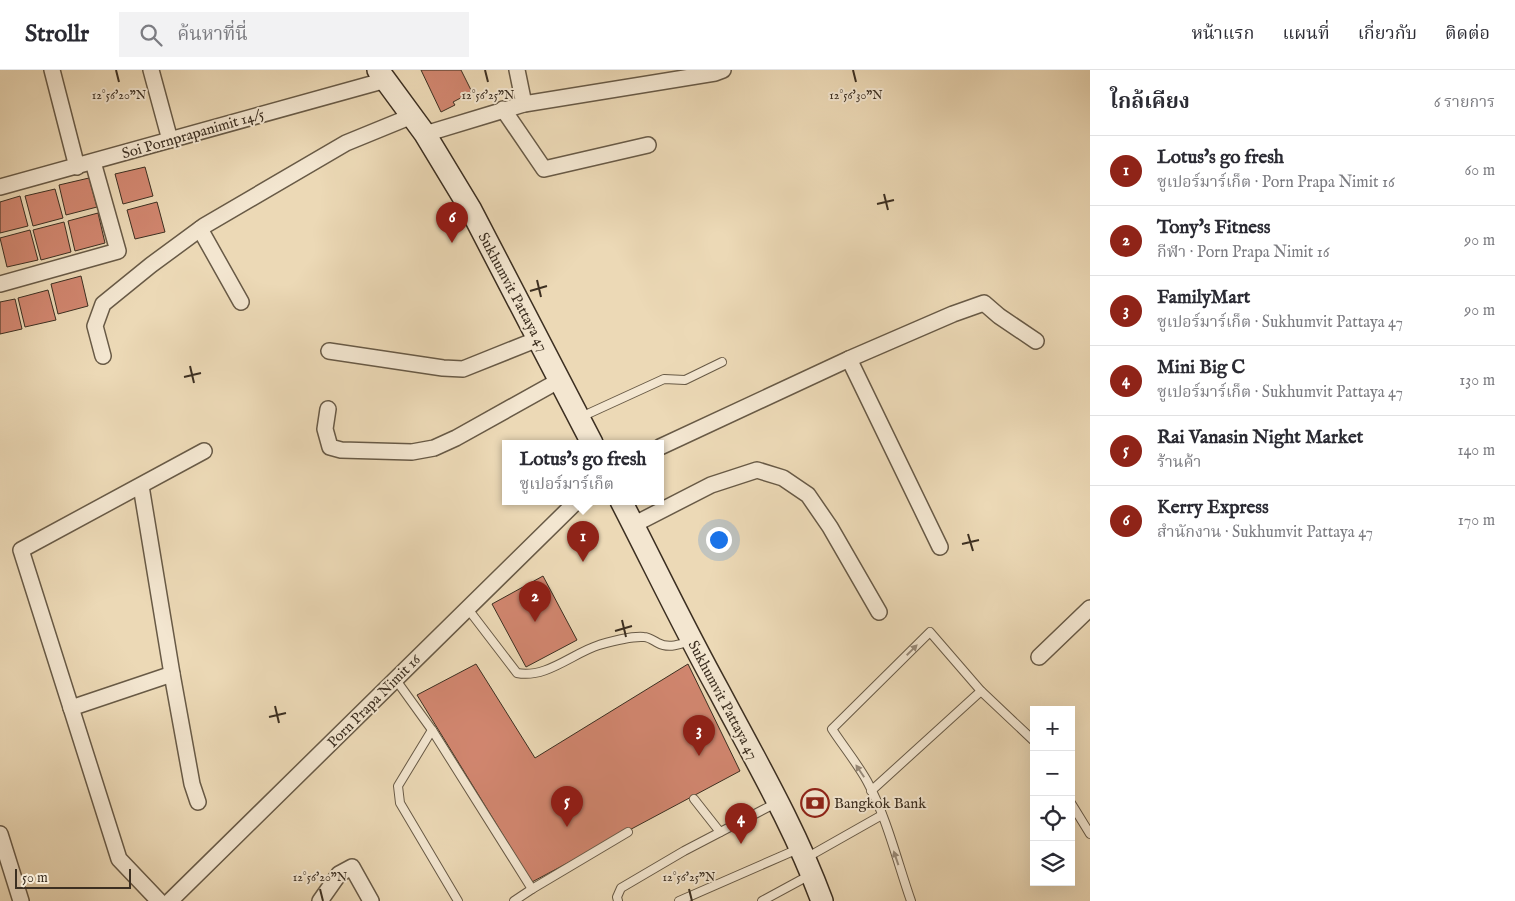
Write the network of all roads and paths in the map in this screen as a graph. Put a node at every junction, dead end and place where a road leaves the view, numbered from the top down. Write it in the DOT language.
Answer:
graph roads {
  1 [pos="52,70"];
  2 [pos="151,70"];
  3 [pos="517,70"];
  4 [pos="723,70"];
  5 [pos="382,75"];
  6 [pos="524,104"];
  7 [pos="503,109"];
  8 [pos="412,116"];
  9 [pos="426,134"];
  10 [pos="170,140"];
  11 [pos="648,144"];
  12 [pos="93,162"];
  13 [pos="77,167"];
  14 [pos="0,188"];
  15 [pos="200,229"];
  16 [pos="0,284"];
  17 [pos="240,302"];
  18 [pos="538,340"];
  19 [pos="1036,341"];
  20 [pos="329,351"];
  21 [pos="104,356"];
  22 [pos="849,359"];
  23 [pos="722,362"];
  24 [pos="560,380"];
  25 [pos="328,409"];
  26 [pos="580,418"];
  27 [pos="591,440"];
  28 [pos="664,445"];
  29 [pos="204,451"];
  30 [pos="141,486"];
  31 [pos="573,505"];
  32 [pos="623,505"];
  33 [pos="633,525"];
  34 [pos="940,547"];
  35 [pos="1090,608"];
  36 [pos="468,609"];
  37 [pos="879,612"];
  38 [pos="691,641"];
  39 [pos="1040,657"];
  40 [pos="172,674"];
  41 [pos="396,680"];
  42 [pos="981,691"];
  43 [pos="71,708"];
  44 [pos="432,730"];
  45 [pos="1030,736"];
  46 [pos="871,790"];
  47 [pos="694,799"];
  48 [pos="198,802"];
  49 [pos="778,802"];
  50 [pos="1075,810"];
  51 [pos="882,815"];
  52 [pos="628,832"];
  53 [pos="720,832"];
  54 [pos="0,834"];
  55 [pos="1090,834"];
  56 [pos="805,860"];
  57 [pos="532,889"];
  58 [pos="20,901"];
  59 [pos="159,901"];
  60 [pos="170,901"];
  61 [pos="320,901"];
  62 [pos="370,901"];
  63 [pos="458,901"];
  64 [pos="514,901"];
  65 [pos="618,901"];
  66 [pos="679,901"];
  67 [pos="762,901"];
  68 [pos="822,901"];
  69 [pos="911,901"];
  1 -- 13 [label="street"];
  2 -- 10 [label="street"];
  3 -- 6 [label="street"];
  4 -- 6 [label="street"];
  5 -- 8 [label="street, Sukhumvit Pattaya 47"];
  5 -- 10 [label="street, Soi Pornprapanimit 14/5"];
  6 -- 7 [label="street"];
  7 -- 9 [label="street"];
  7 -- 11 [label="street"];
  8 -- 9 [label="street, Sukhumvit Pattaya 47"];
  8 -- 15 [label="street"];
  9 -- 18 [label="street, Sukhumvit Pattaya 47"];
  10 -- 12 [label="street, Soi Pornprapanimit 14/5"];
  12 -- 13 [label="street, Soi Pornprapanimit 14/5"];
  12 -- 16 [label="street"];
  13 -- 14 [label="street, Soi Pornprapanimit 14/5"];
  15 -- 17 [label="street"];
  15 -- 21 [label="street"];
  18 -- 20 [label="street"];
  18 -- 24 [label="street, Sukhumvit Pattaya 47"];
  19 -- 22 [label="street"];
  22 -- 28 [label="street"];
  22 -- 34 [label="street"];
  23 -- 26 [label="lane"];
  24 -- 25 [label="street"];
  24 -- 26 [label="street, Sukhumvit Pattaya 47"];
  26 -- 27 [label="street, Sukhumvit Pattaya 47"];
  29 -- 30 [label="street"];
  30 -- 40 [label="street"];
  30 -- 43 [label="street"];
  31 -- 36 [label="street, Porn Prapa Nimit 16"];
  32 -- 33 [label="street, Sukhumvit Pattaya 47"];
  33 -- 37 [label="street"];
  33 -- 38 [label="street, Sukhumvit Pattaya 47"];
  35 -- 39 [label="street"];
  36 -- 38 [label="lane"];
  36 -- 41 [label="street, Porn Prapa Nimit 16"];
  38 -- 49 [label="street, Sukhumvit Pattaya 47"];
  40 -- 43 [label="street"];
  40 -- 48 [label="street"];
  41 -- 44 [label="lane"];
  41 -- 60 [label="street, Porn Prapa Nimit 16"];
  42 -- 45 [label="lane"];
  42 -- 46 [label="lane"];
  46 -- 42 [label="lane, one-way"];
  43 -- 59 [label="street"];
  44 -- 57 [label="lane"];
  44 -- 63 [label="lane"];
  46 -- 51 [label="lane"];
  47 -- 53 [label="lane"];
  49 -- 53 [label="lane"];
  49 -- 56 [label="street, Sukhumvit Pattaya 47"];
  50 -- 55 [label="lane"];
  51 -- 56 [label="lane"];
  69 -- 51 [label="lane, one-way"];
  52 -- 57 [label="lane"];
  53 -- 65 [label="lane"];
  54 -- 58 [label="street"];
  56 -- 66 [label="lane"];
  56 -- 67 [label="lane"];
  56 -- 68 [label="street, Sukhumvit Pattaya 47"];
  57 -- 64 [label="lane"];
  61 -- 62 [label="street"];
}
